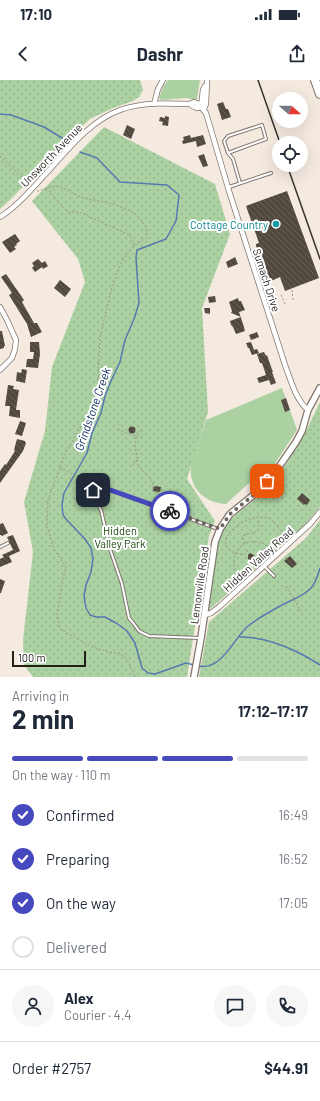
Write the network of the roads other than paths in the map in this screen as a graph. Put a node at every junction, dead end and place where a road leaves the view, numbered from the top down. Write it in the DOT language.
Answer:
graph roads {
  1 [pos="163,80"];
  2 [pos="315,80"];
  3 [pos="206,83"];
  4 [pos="320,94"];
  5 [pos="154,104"];
  6 [pos="202,108"];
  7 [pos="228,152"];
  8 [pos="271,173"];
  9 [pos="240,183"];
  10 [pos="228,187"];
  11 [pos="0,217"];
  12 [pos="0,307"];
  13 [pos="0,370"];
  14 [pos="320,388"];
  15 [pos="308,410"];
  16 [pos="320,512"];
  17 [pos="220,529"];
  18 [pos="8,543"];
  19 [pos="0,547"];
  20 [pos="264,566"];
  21 [pos="274,576"];
  22 [pos="205,615"];
  23 [pos="201,638"];
  24 [pos="194,676"];
  1 -- 5 [label="street"];
  2 -- 4 [label="highway"];
  3 -- 6 [label="street"];
  5 -- 6 [label="street, Unsworth Avenue"];
  5 -- 11 [label="street, Unsworth Avenue"];
  6 -- 10 [label="street, Sumach Drive"];
  7 -- 7 [label="lane"];
  7 -- 9 [label="lane"];
  8 -- 9 [label="lane"];
  9 -- 10 [label="lane"];
  10 -- 15 [label="street, Sumach Drive"];
  12 -- 13 [label="street"];
  14 -- 15 [label="street, Lemonville Road"];
  15 -- 17 [label="street, Lemonville Road"];
  16 -- 20 [label="street, Hidden Valley Road"];
  17 -- 22 [label="street, Lemonville Road"];
  17 -- 23 [label="lane"];
  18 -- 19 [label="lane"];
  20 -- 21 [label="lane"];
  20 -- 22 [label="street, Hidden Valley Road"];
  22 -- 23 [label="street, Lemonville Road"];
  23 -- 24 [label="street, Lemonville Road"];
}
